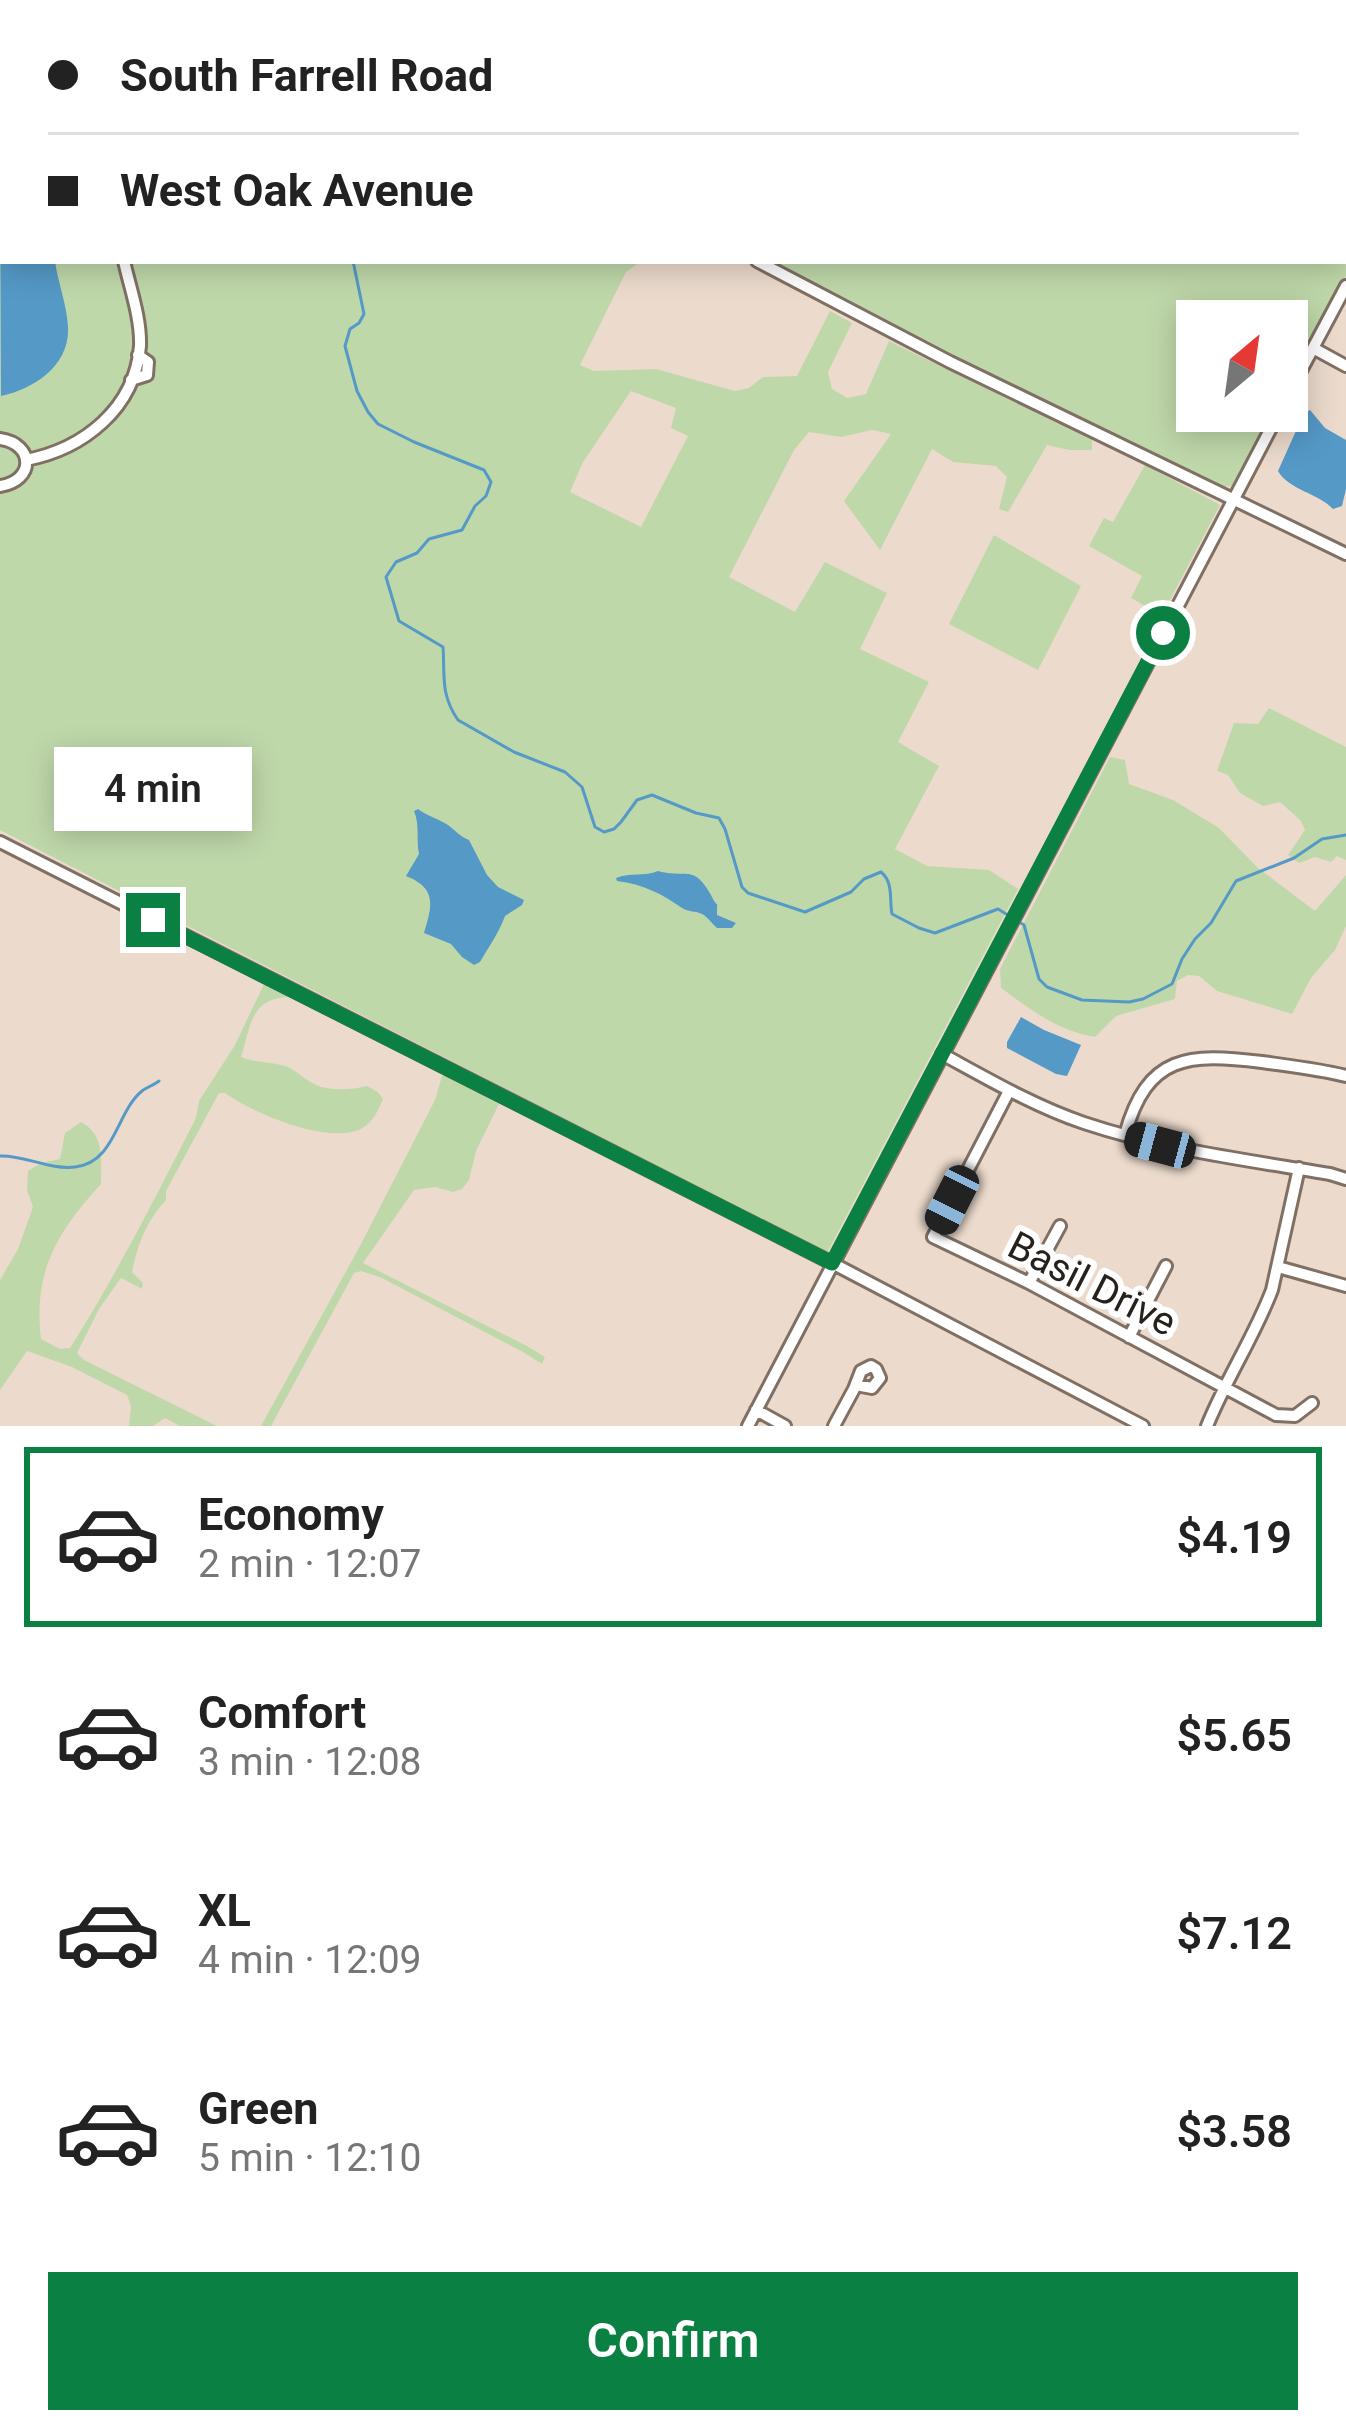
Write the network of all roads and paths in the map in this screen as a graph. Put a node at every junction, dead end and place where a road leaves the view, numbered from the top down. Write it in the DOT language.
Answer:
graph roads {
  1 [pos="125,264"];
  2 [pos="763,264"];
  3 [pos="1346,286"];
  4 [pos="1313,348"];
  5 [pos="1308,358"];
  6 [pos="1346,366"];
  7 [pos="1269,432"];
  8 [pos="0,439"];
  9 [pos="26,460"];
  10 [pos="0,486"];
  11 [pos="1234,499"];
  12 [pos="1346,554"];
  13 [pos="0,842"];
  14 [pos="942,1054"];
  15 [pos="1346,1059"];
  16 [pos="1344,1075"];
  17 [pos="1010,1090"];
  18 [pos="1125,1135"];
  19 [pos="1299,1168"];
  20 [pos="1346,1179"];
  21 [pos="1060,1226"];
  22 [pos="832,1263"];
  23 [pos="1166,1266"];
  24 [pos="1278,1267"];
  25 [pos="1029,1283"];
  26 [pos="1346,1286"];
  27 [pos="1129,1336"];
  28 [pos="856,1385"];
  29 [pos="1223,1387"];
  30 [pos="1312,1402"];
  31 [pos="752,1418"];
  32 [pos="766,1426"];
  33 [pos="784,1426"];
  34 [pos="834,1426"];
  35 [pos="1143,1426"];
  36 [pos="1207,1426"];
  1 -- 9 [label="street"];
  2 -- 11 [label="street"];
  3 -- 4 [label="street"];
  4 -- 5 [label="street"];
  4 -- 6 [label="street"];
  7 -- 11 [label="street"];
  8 -- 9 [label="street"];
  9 -- 10 [label="street"];
  11 -- 12 [label="street"];
  11 -- 14 [label="street"];
  13 -- 22 [label="street"];
  14 -- 17 [label="street"];
  14 -- 22 [label="street"];
  15 -- 16 [label="street"];
  16 -- 18 [label="street"];
  17 -- 18 [label="street"];
  17 -- 25 [label="street, Basil Drive"];
  18 -- 19 [label="street"];
  19 -- 20 [label="street"];
  19 -- 24 [label="street"];
  21 -- 25 [label="street"];
  22 -- 31 [label="street"];
  22 -- 35 [label="street"];
  23 -- 27 [label="street"];
  24 -- 26 [label="street"];
  24 -- 29 [label="street"];
  25 -- 27 [label="street, Basil Drive"];
  27 -- 29 [label="street, Basil Drive"];
  28 -- 34 [label="street"];
  29 -- 30 [label="street, Basil Drive"];
  29 -- 36 [label="street"];
  31 -- 32 [label="street"];
  31 -- 33 [label="street"];
}
